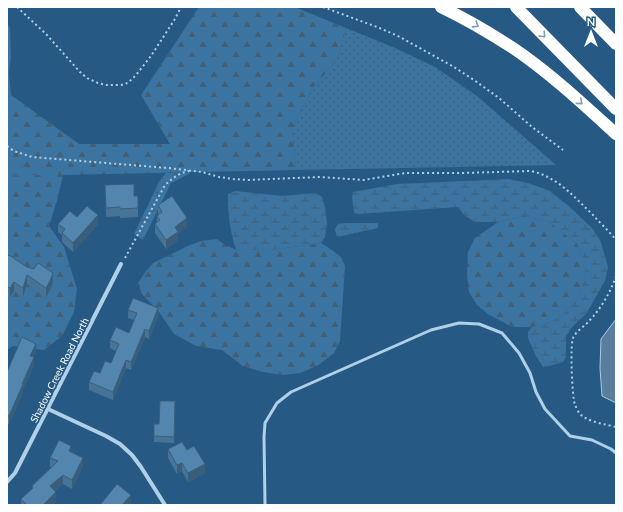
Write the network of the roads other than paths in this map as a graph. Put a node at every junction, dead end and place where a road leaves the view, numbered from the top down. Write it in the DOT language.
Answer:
graph roads {
  1 [pos="441,7"];
  2 [pos="516,7"];
  3 [pos="580,7"];
  4 [pos="616,44"];
  5 [pos="616,109"];
  6 [pos="616,134"];
  7 [pos="121,264"];
  8 [pos="48,409"];
  9 [pos="616,452"];
  10 [pos="7,482"];
  11 [pos="165,505"];
  12 [pos="265,505"];
  1 -- 6 [label="highway, one-way"];
  2 -- 5 [label="highway, one-way"];
  3 -- 4 [label="highway"];
  7 -- 8 [label="street, Shadow Creek Road North"];
  8 -- 10 [label="street, Shadow Creek Road North"];
  8 -- 11 [label="street"];
  9 -- 12 [label="lane"];
}
